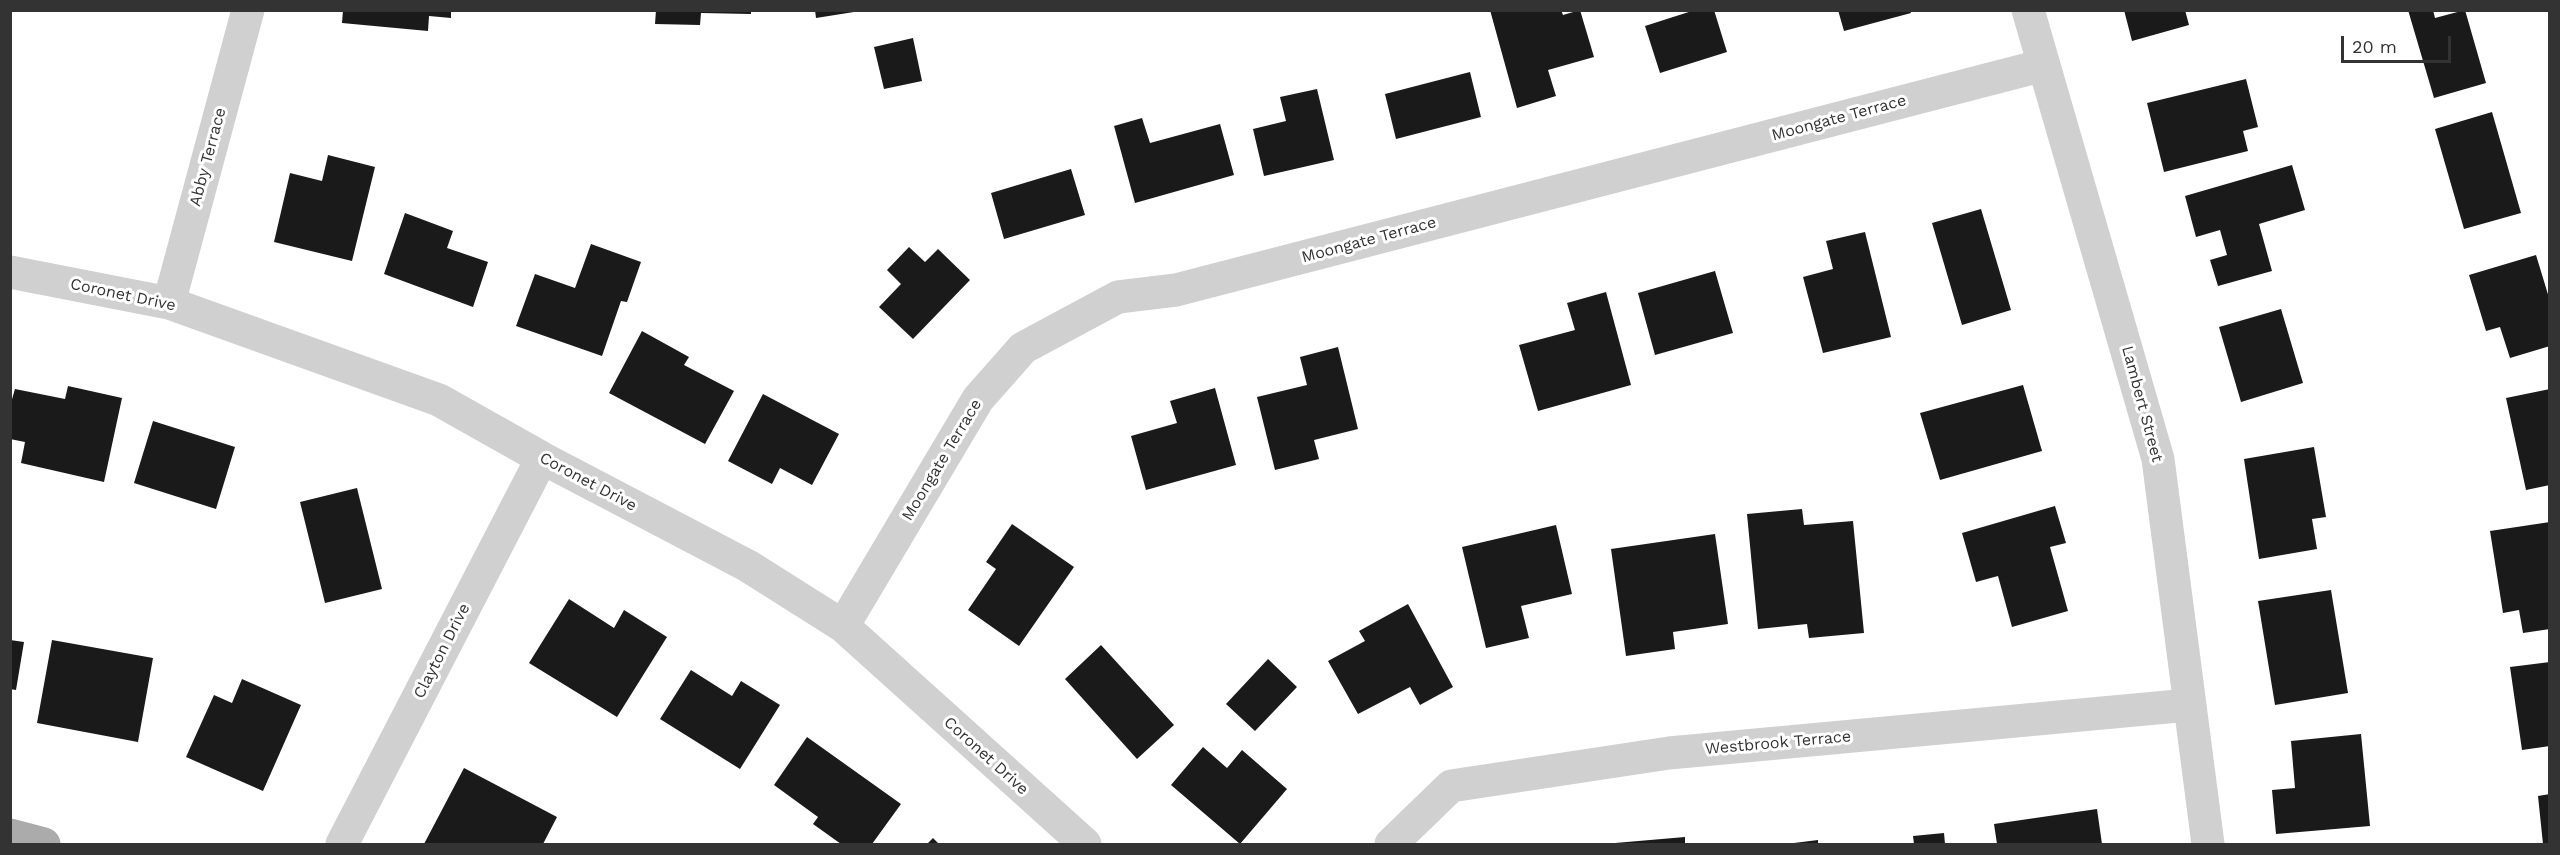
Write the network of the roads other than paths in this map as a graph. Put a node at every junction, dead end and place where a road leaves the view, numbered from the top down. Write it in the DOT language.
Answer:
graph roads {
  1 [pos="248,10"];
  2 [pos="2028,10"];
  3 [pos="2044,65"];
  4 [pos="10,272"];
  5 [pos="169,303"];
  6 [pos="542,458"];
  7 [pos="843,626"];
  8 [pos="2189,705"];
  9 [pos="10,835"];
  10 [pos="44,844"];
  11 [pos="342,844"];
  12 [pos="1085,844"];
  13 [pos="1391,844"];
  14 [pos="2208,844"];
  1 -- 5 [label="street, Abby Terrace"];
  2 -- 3 [label="street, Lambert Street"];
  3 -- 7 [label="street, Moongate Terrace"];
  3 -- 8 [label="street, Lambert Street"];
  4 -- 5 [label="street, Coronet Drive"];
  5 -- 6 [label="street, Coronet Drive"];
  6 -- 7 [label="street, Coronet Drive"];
  6 -- 11 [label="street, Clayton Drive"];
  7 -- 12 [label="street, Coronet Drive"];
  8 -- 13 [label="street, Westbrook Terrace"];
  8 -- 14 [label="street, Lambert Street"];
  9 -- 10 [label="main road"];
}
